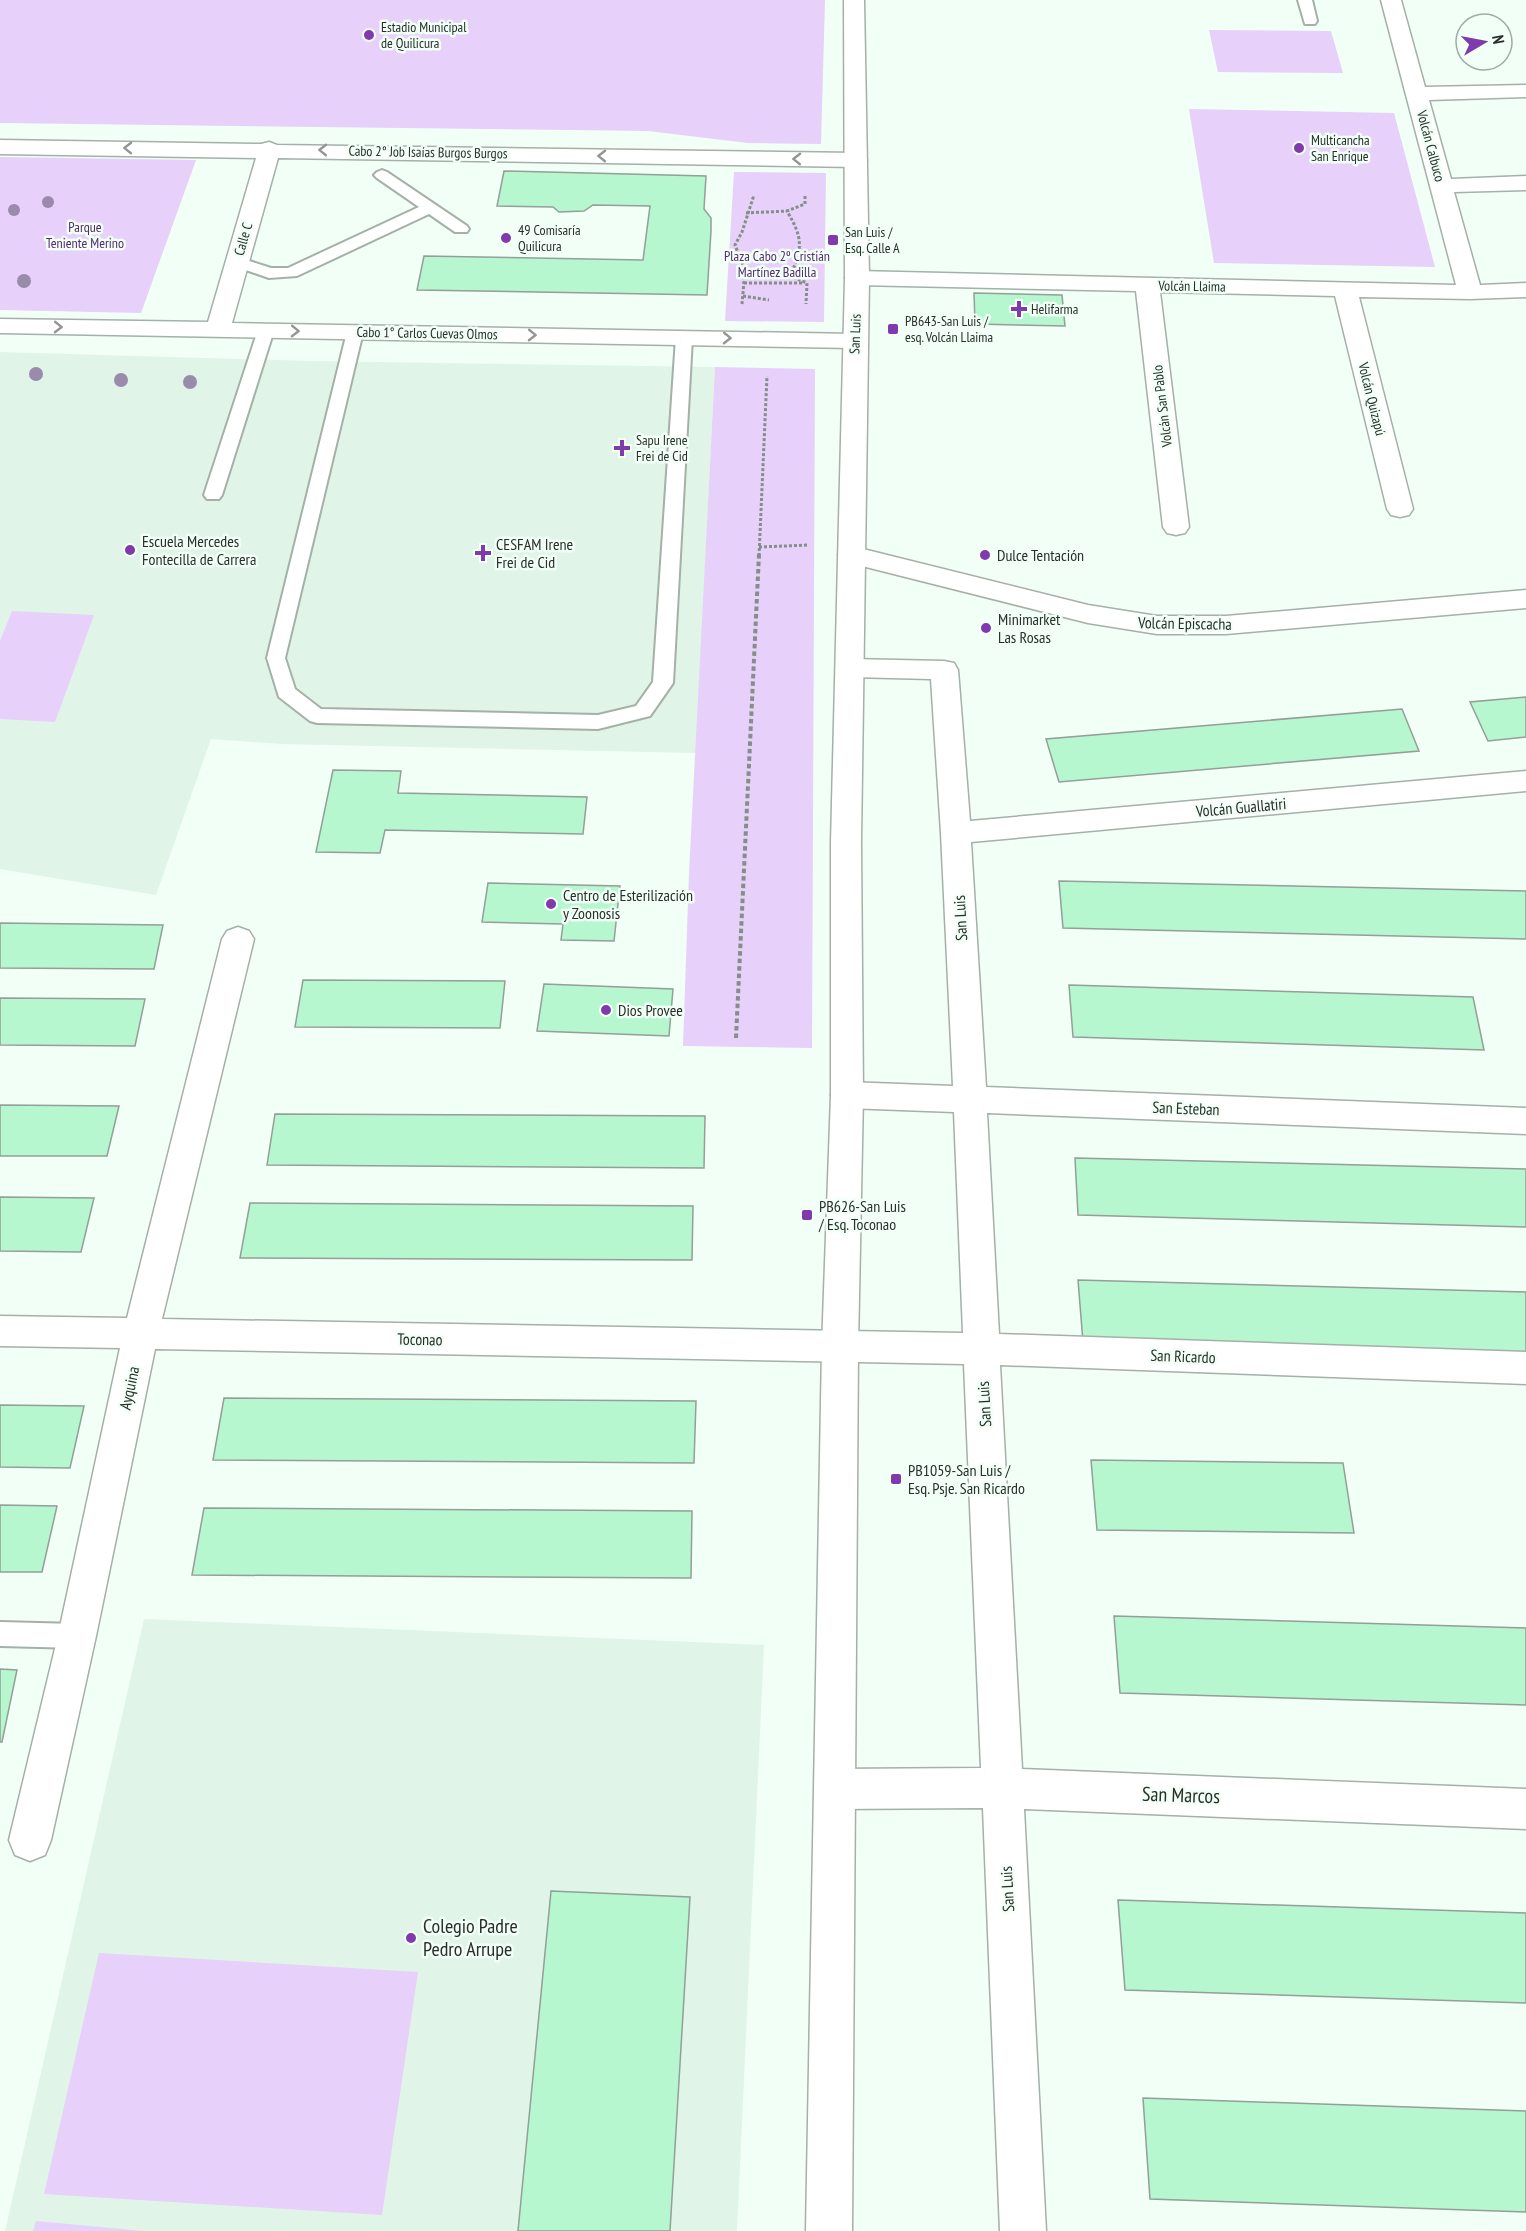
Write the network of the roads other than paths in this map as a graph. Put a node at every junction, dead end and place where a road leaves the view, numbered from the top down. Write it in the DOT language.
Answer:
graph roads {
  1 [pos="854,0"];
  2 [pos="1305,0"];
  3 [pos="1391,0"];
  4 [pos="1310,21"];
  5 [pos="1526,91"];
  6 [pos="1417,94"];
  7 [pos="0,147"];
  8 [pos="269,149"];
  9 [pos="855,160"];
  10 [pos="382,175"];
  11 [pos="1526,183"];
  12 [pos="1442,186"];
  13 [pos="429,208"];
  14 [pos="460,229"];
  15 [pos="237,262"];
  16 [pos="857,278"];
  17 [pos="1147,285"];
  18 [pos="1345,289"];
  19 [pos="1526,290"];
  20 [pos="1470,292"];
  21 [pos="0,326"];
  22 [pos="218,329"];
  23 [pos="266,330"];
  24 [pos="355,332"];
  25 [pos="684,338"];
  26 [pos="854,341"];
  27 [pos="213,495"];
  28 [pos="1400,509"];
  29 [pos="1176,526"];
  30 [pos="851,555"];
  31 [pos="1526,598"];
  32 [pos="851,668"];
  33 [pos="1526,781"];
  34 [pos="956,833"];
  35 [pos="238,939"];
  36 [pos="847,1095"];
  37 [pos="970,1100"];
  38 [pos="1526,1121"];
  39 [pos="0,1331"];
  40 [pos="141,1332"];
  41 [pos="840,1347"];
  42 [pos="981,1349"];
  43 [pos="1526,1368"];
  44 [pos="0,1634"];
  45 [pos="77,1636"];
  46 [pos="1003,1788"];
  47 [pos="835,1789"];
  48 [pos="1526,1809"];
  49 [pos="30,1840"];
  50 [pos="829,2231"];
  51 [pos="1023,2231"];
  1 -- 9 [label="street, San Luis"];
  2 -- 4 [label="lane"];
  3 -- 6 [label="street, Volcán Calbuco"];
  5 -- 6 [label="street"];
  6 -- 12 [label="street, Volcán Calbuco"];
  8 -- 7 [label="street, Cabo 2° Job Isaías Burgos Burgos, one-way"];
  9 -- 8 [label="street, Cabo 2° Job Isaías Burgos Burgos, one-way"];
  8 -- 15 [label="street, Calle C"];
  9 -- 16 [label="street, San Luis"];
  10 -- 13 [label="lane"];
  11 -- 12 [label="street"];
  12 -- 20 [label="street, Volcán Calbuco"];
  13 -- 14 [label="lane"];
  13 -- 15 [label="lane"];
  15 -- 22 [label="street, Calle C"];
  16 -- 17 [label="street, Volcán Llaima"];
  16 -- 26 [label="street, San Luis"];
  17 -- 18 [label="street, Volcán Llaima"];
  17 -- 29 [label="street, Volcán San Pablo"];
  18 -- 20 [label="street, Volcán Llaima"];
  18 -- 28 [label="street, Volcán Quizapú"];
  19 -- 20 [label="street, Volcán Llaima"];
  21 -- 22 [label="street, Cabo 1° Carlos Cuevas Olmos, one-way"];
  22 -- 23 [label="street, Cabo 1° Carlos Cuevas Olmos"];
  23 -- 24 [label="street, Cabo 1° Carlos Cuevas Olmos, one-way"];
  23 -- 27 [label="lane"];
  24 -- 25 [label="street, Cabo 1° Carlos Cuevas Olmos, one-way"];
  24 -- 25 [label="lane"];
  25 -- 26 [label="street, Cabo 1° Carlos Cuevas Olmos, one-way"];
  26 -- 30 [label="street, San Luis"];
  30 -- 31 [label="street, Volcán Episcacha"];
  30 -- 32 [label="street, San Luis"];
  32 -- 34 [label="street, San Luis"];
  32 -- 36 [label="street, San Luis"];
  33 -- 34 [label="street, Volcán Guallatiri"];
  34 -- 37 [label="street, San Luis"];
  35 -- 40 [label="street, Ayquina"];
  36 -- 37 [label="street, San Esteban"];
  36 -- 41 [label="street, San Luis"];
  37 -- 38 [label="street, San Esteban"];
  37 -- 42 [label="street, San Luis"];
  39 -- 40 [label="street, Toconao"];
  40 -- 41 [label="street, Toconao"];
  40 -- 45 [label="street, Ayquina"];
  41 -- 42 [label="street, San Ricardo"];
  41 -- 47 [label="street, San Luis"];
  42 -- 43 [label="street, San Ricardo"];
  42 -- 46 [label="street, San Luis"];
  44 -- 45 [label="lane"];
  45 -- 49 [label="street, Ayquina"];
  46 -- 47 [label="street, San Marcos"];
  46 -- 48 [label="street, San Marcos"];
  46 -- 51 [label="street, San Luis"];
  47 -- 50 [label="street, San Luis"];
}
